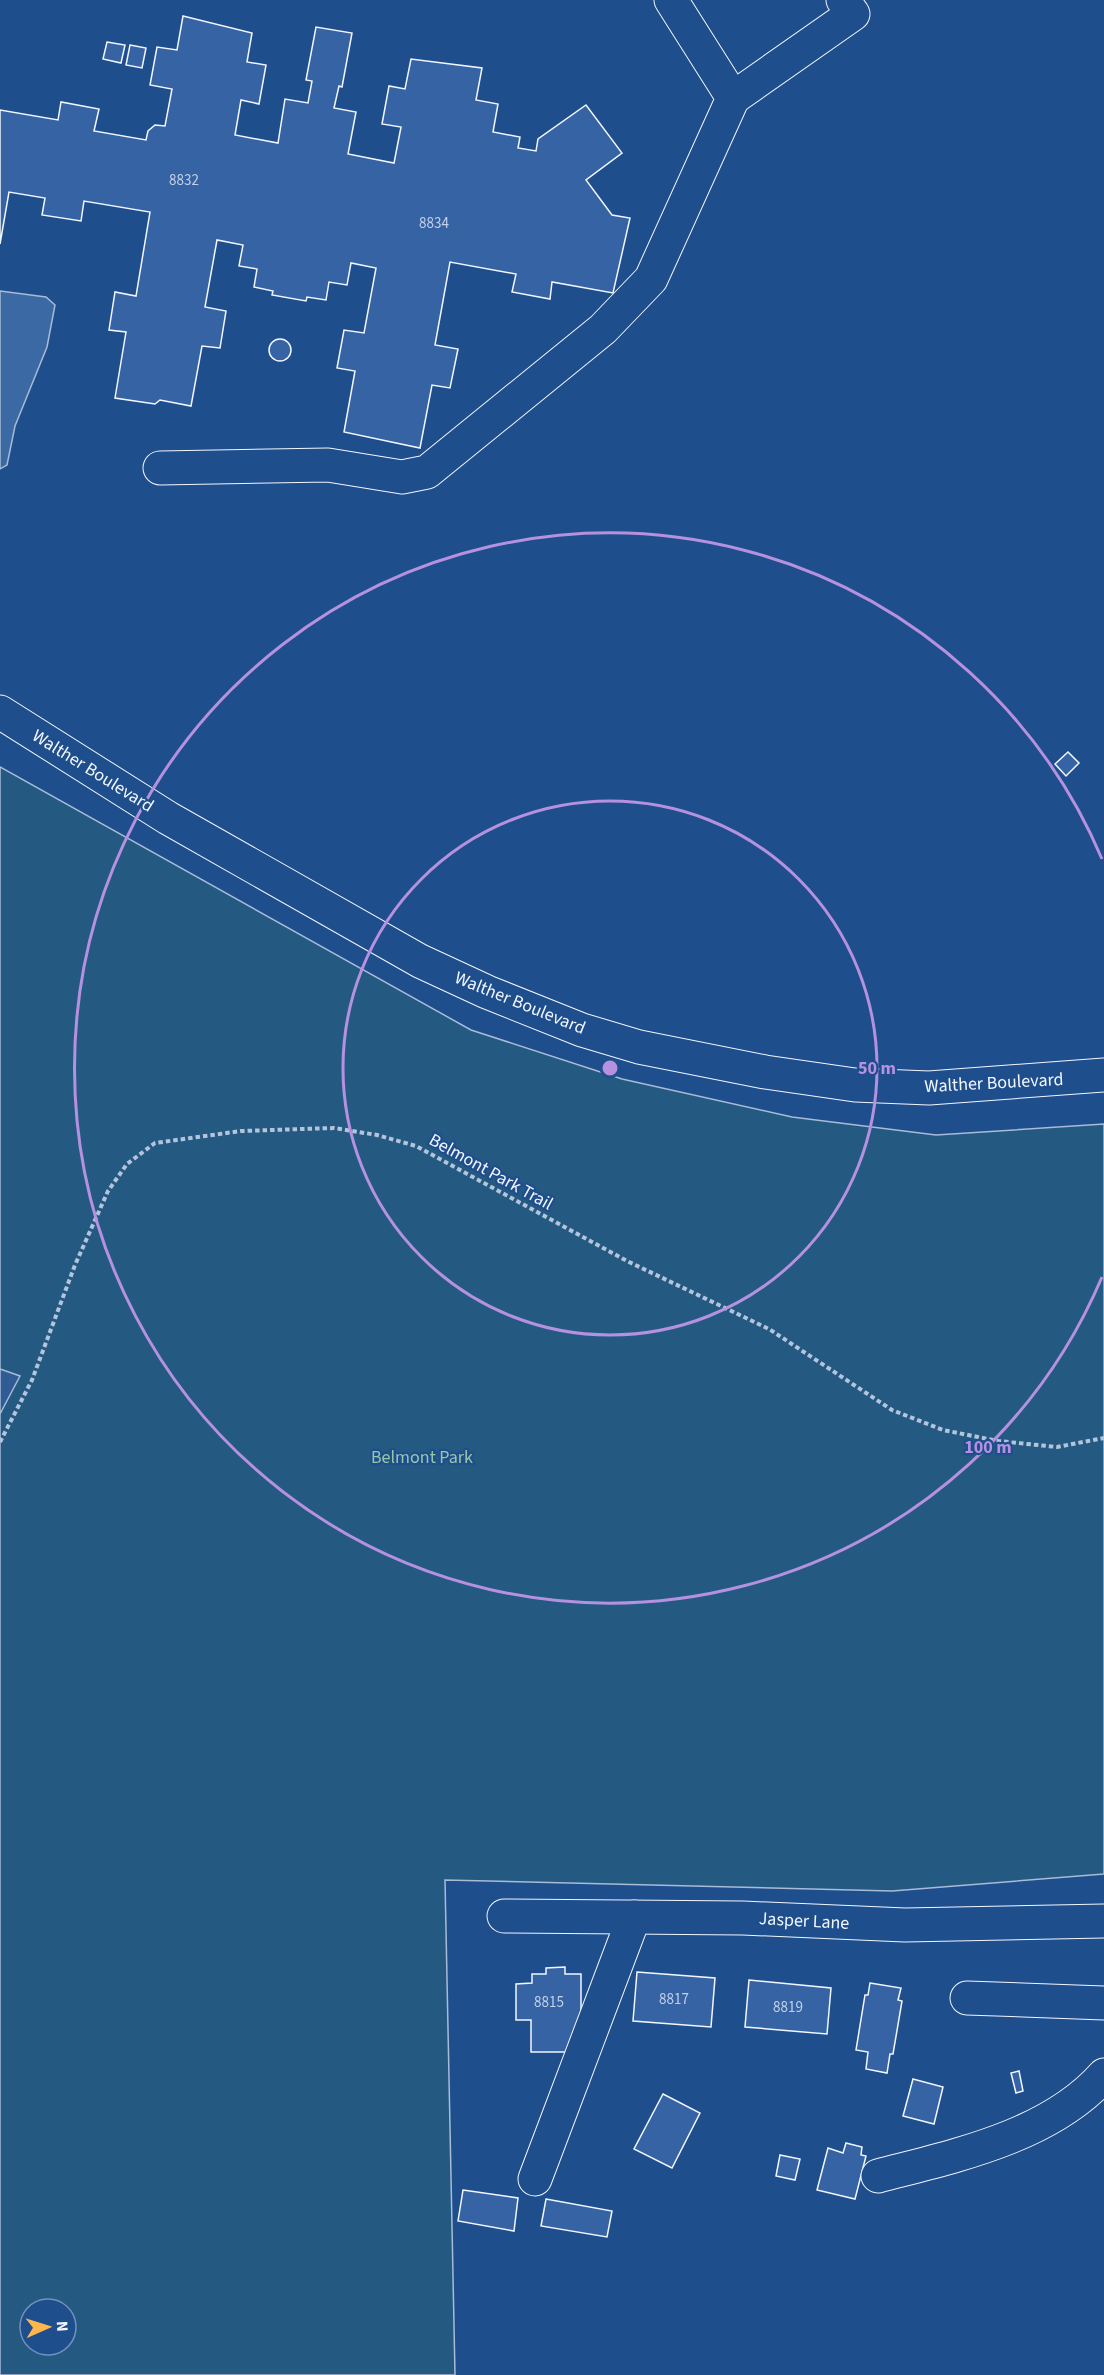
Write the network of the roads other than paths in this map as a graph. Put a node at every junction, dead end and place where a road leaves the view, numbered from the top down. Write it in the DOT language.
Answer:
graph roads {
  1 [pos="671,0"];
  2 [pos="843,0"];
  3 [pos="733,98"];
  4 [pos="160,468"];
  5 [pos="0,712"];
  6 [pos="1104,1075"];
  7 [pos="504,1916"];
  8 [pos="634,1917"];
  9 [pos="1104,1921"];
  10 [pos="967,1998"];
  11 [pos="1104,2002"];
  12 [pos="1104,2075"];
  13 [pos="878,2176"];
  14 [pos="535,2179"];
  1 -- 3 [label="main road"];
  2 -- 3 [label="main road"];
  3 -- 4 [label="main road"];
  5 -- 6 [label="main road, Walther Boulevard"];
  7 -- 8 [label="main road, Jasper Lane"];
  8 -- 9 [label="main road, Jasper Lane"];
  8 -- 14 [label="main road"];
  10 -- 11 [label="main road"];
  12 -- 13 [label="main road"];
}
